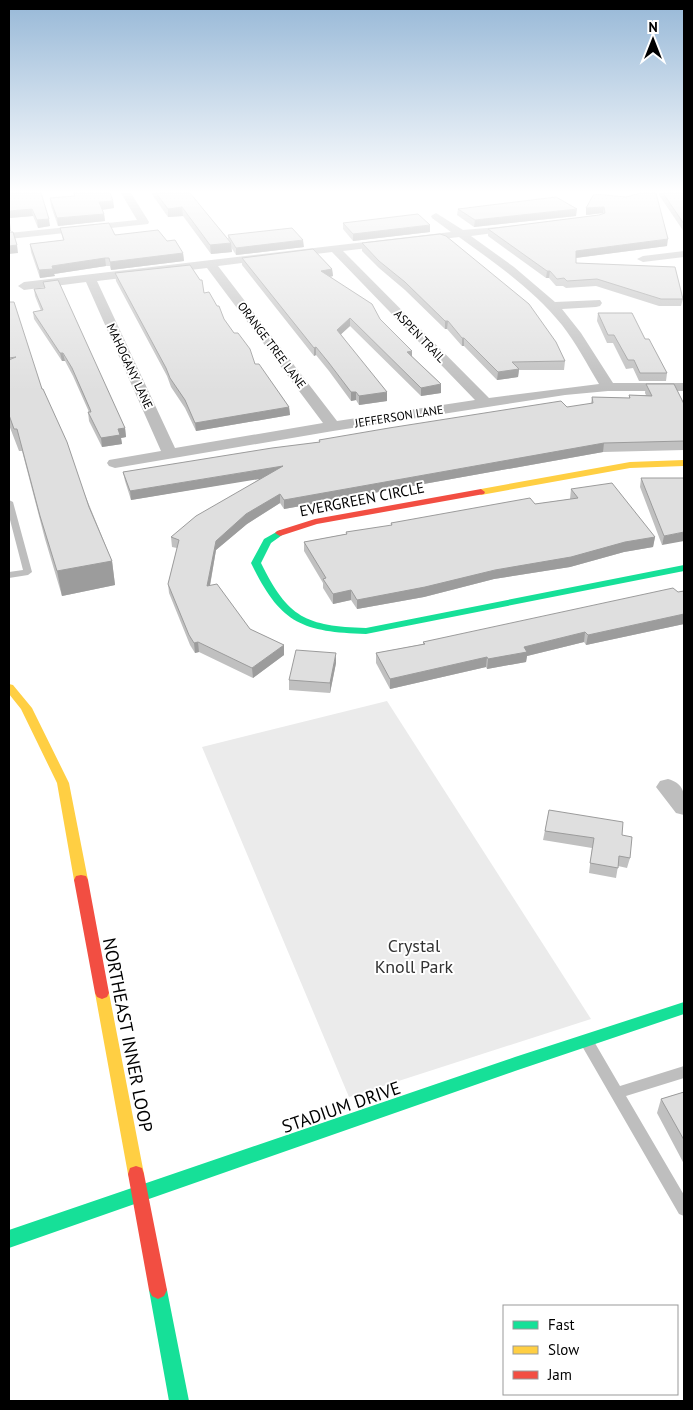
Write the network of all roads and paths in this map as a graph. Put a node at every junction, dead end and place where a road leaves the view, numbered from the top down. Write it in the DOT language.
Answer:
graph roads {
  1 [pos="253,259"];
  2 [pos="345,259"];
  3 [pos="492,259"];
  4 [pos="210,264"];
  5 [pos="90,278"];
  6 [pos="24,286"];
  7 [pos="596,303"];
  8 [pos="553,306"];
  9 [pos="608,387"];
  10 [pos="684,387"];
  11 [pos="485,402"];
  12 [pos="333,426"];
  13 [pos="170,454"];
  14 [pos="115,463"];
  15 [pos="684,463"];
  16 [pos="9,502"];
  17 [pos="684,568"];
  18 [pos="9,575"];
  19 [pos="9,687"];
  20 [pos="668,786"];
  21 [pos="684,807"];
  22 [pos="684,1008"];
  23 [pos="586,1039"];
  24 [pos="684,1072"];
  25 [pos="617,1093"];
  26 [pos="141,1196"];
  27 [pos="684,1209"];
  28 [pos="9,1240"];
  29 [pos="179,1401"];
  1 -- 4 [label="street"];
  2 -- 11 [label="street, ASPEN TRAIL"];
  3 -- 8 [label="street"];
  4 -- 5 [label="street"];
  4 -- 12 [label="street, ORANGE TREE LANE"];
  5 -- 6 [label="street"];
  5 -- 13 [label="street, MAHOGANY LANE"];
  7 -- 8 [label="street"];
  8 -- 9 [label="street"];
  9 -- 10 [label="street, JEFFERSON LANE"];
  9 -- 11 [label="street, JEFFERSON LANE"];
  11 -- 12 [label="street, JEFFERSON LANE"];
  12 -- 13 [label="street, JEFFERSON LANE"];
  13 -- 14 [label="street, JEFFERSON LANE"];
  15 -- 17 [label="street, EVERGREEN CIRCLE"];
  16 -- 18 [label="lane"];
  19 -- 26 [label="street, NORTHEAST INNER LOOP"];
  20 -- 21 [label="street"];
  22 -- 23 [label="street, STADIUM DRIVE"];
  23 -- 25 [label="lane"];
  23 -- 26 [label="street, STADIUM DRIVE"];
  24 -- 25 [label="lane"];
  25 -- 27 [label="lane"];
  26 -- 28 [label="street, STADIUM DRIVE"];
  26 -- 29 [label="street, NORTHEAST INNER LOOP"];
}
